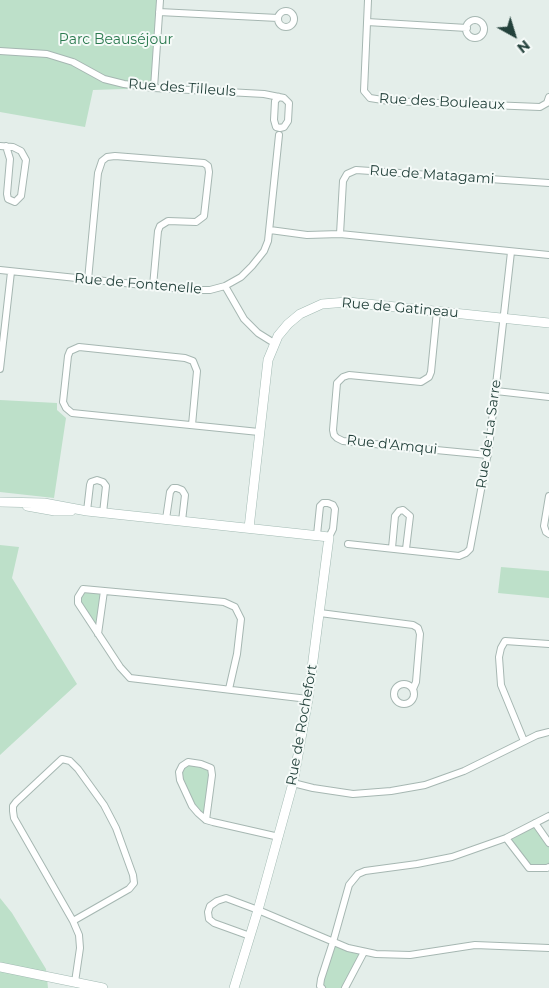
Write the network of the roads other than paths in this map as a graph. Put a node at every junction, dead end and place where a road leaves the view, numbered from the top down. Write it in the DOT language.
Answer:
graph roads {
  1 [pos="160,0"];
  2 [pos="368,0"];
  3 [pos="159,12"];
  4 [pos="278,18"];
  5 [pos="367,22"];
  6 [pos="467,28"];
  7 [pos="0,51"];
  8 [pos="154,88"];
  9 [pos="279,97"];
  10 [pos="549,97"];
  11 [pos="279,135"];
  12 [pos="3,146"];
  13 [pos="549,183"];
  14 [pos="270,230"];
  15 [pos="340,234"];
  16 [pos="511,252"];
  17 [pos="549,255"];
  18 [pos="0,270"];
  19 [pos="11,272"];
  20 [pos="88,280"];
  21 [pos="153,286"];
  22 [pos="225,286"];
  23 [pos="437,312"];
  24 [pos="502,318"];
  25 [pos="549,323"];
  26 [pos="274,343"];
  27 [pos="0,369"];
  28 [pos="496,391"];
  29 [pos="549,397"];
  30 [pos="192,425"];
  31 [pos="259,432"];
  32 [pos="488,455"];
  33 [pos="549,496"];
  34 [pos="0,502"];
  35 [pos="87,511"];
  36 [pos="103,513"];
  37 [pos="166,519"];
  38 [pos="182,521"];
  39 [pos="249,528"];
  40 [pos="549,534"];
  41 [pos="317,535"];
  42 [pos="329,536"];
  43 [pos="348,544"];
  44 [pos="392,548"];
  45 [pos="406,549"];
  46 [pos="104,591"];
  47 [pos="320,613"];
  48 [pos="98,634"];
  49 [pos="549,644"];
  50 [pos="229,689"];
  51 [pos="413,689"];
  52 [pos="308,699"];
  53 [pos="549,732"];
  54 [pos="524,741"];
  55 [pos="293,783"];
  56 [pos="549,816"];
  57 [pos="206,820"];
  58 [pos="535,824"];
  59 [pos="279,837"];
  60 [pos="506,838"];
  61 [pos="549,843"];
  62 [pos="549,867"];
  63 [pos="258,910"];
  64 [pos="74,921"];
  65 [pos="250,936"];
  66 [pos="333,942"];
  67 [pos="549,948"];
  68 [pos="364,952"];
  69 [pos="0,967"];
  70 [pos="75,982"];
  71 [pos="103,988"];
  72 [pos="234,988"];
  73 [pos="322,988"];
  74 [pos="345,988"];
  1 -- 3 [label="street"];
  2 -- 5 [label="street, Rue des Bouleaux"];
  3 -- 4 [label="street"];
  3 -- 8 [label="street"];
  5 -- 6 [label="street"];
  5 -- 10 [label="street, Rue des Bouleaux"];
  7 -- 8 [label="street, Rue des Tilleuls"];
  8 -- 9 [label="street, Rue des Tilleuls"];
  11 -- 14 [label="street, Rue de Fontenelle"];
  12 -- 12 [label="street"];
  13 -- 15 [label="street, Rue de Matagami"];
  14 -- 15 [label="street"];
  14 -- 22 [label="street, Rue de Fontenelle"];
  15 -- 16 [label="street"];
  16 -- 17 [label="street"];
  16 -- 24 [label="street, Rue de La Sarre"];
  18 -- 19 [label="street, Rue de Fontenelle"];
  19 -- 20 [label="street, Rue de Fontenelle"];
  19 -- 27 [label="street"];
  20 -- 21 [label="street, Rue de Fontenelle"];
  20 -- 21 [label="street"];
  21 -- 22 [label="street, Rue de Fontenelle"];
  22 -- 26 [label="street"];
  23 -- 24 [label="street, Rue de Gatineau"];
  23 -- 26 [label="street, Rue de Gatineau"];
  23 -- 32 [label="street, Rue d'Amqui"];
  24 -- 25 [label="street, Rue de Gatineau"];
  24 -- 28 [label="street, Rue de La Sarre"];
  26 -- 31 [label="street, Rue de Gatineau"];
  28 -- 29 [label="street"];
  28 -- 32 [label="street, Rue de La Sarre"];
  30 -- 30 [label="street"];
  30 -- 31 [label="street"];
  31 -- 39 [label="street, Rue de Gatineau"];
  32 -- 45 [label="street, Rue de La Sarre"];
  33 -- 40 [label="street"];
  34 -- 35 [label="street"];
  35 -- 36 [label="street"];
  35 -- 36 [label="street"];
  36 -- 37 [label="street"];
  37 -- 38 [label="street"];
  37 -- 38 [label="street"];
  38 -- 39 [label="street"];
  39 -- 41 [label="street"];
  41 -- 42 [label="street"];
  41 -- 42 [label="street"];
  42 -- 47 [label="street, Rue de Rochefort"];
  43 -- 44 [label="street, Rue de La Sarre"];
  44 -- 45 [label="street, Rue de La Sarre"];
  44 -- 45 [label="street"];
  46 -- 48 [label="street"];
  46 -- 48 [label="street"];
  46 -- 50 [label="street"];
  47 -- 51 [label="street"];
  47 -- 52 [label="street, Rue de Rochefort"];
  48 -- 50 [label="street"];
  49 -- 54 [label="street"];
  50 -- 52 [label="street"];
  52 -- 55 [label="street, Rue de Rochefort"];
  53 -- 54 [label="street"];
  54 -- 55 [label="street"];
  55 -- 59 [label="street, Rue de Rochefort"];
  56 -- 58 [label="street"];
  57 -- 57 [label="street"];
  57 -- 59 [label="street"];
  58 -- 60 [label="street"];
  58 -- 61 [label="street"];
  59 -- 63 [label="street, Rue de Rochefort"];
  60 -- 62 [label="street"];
  60 -- 66 [label="street"];
  63 -- 65 [label="street, Rue de Rochefort"];
  63 -- 65 [label="street"];
  63 -- 66 [label="street"];
  64 -- 64 [label="street"];
  64 -- 70 [label="street"];
  65 -- 72 [label="street, Rue de Rochefort"];
  66 -- 68 [label="street"];
  66 -- 73 [label="street"];
  67 -- 68 [label="street"];
  68 -- 74 [label="street"];
  69 -- 70 [label="street"];
  70 -- 71 [label="street"];
}
